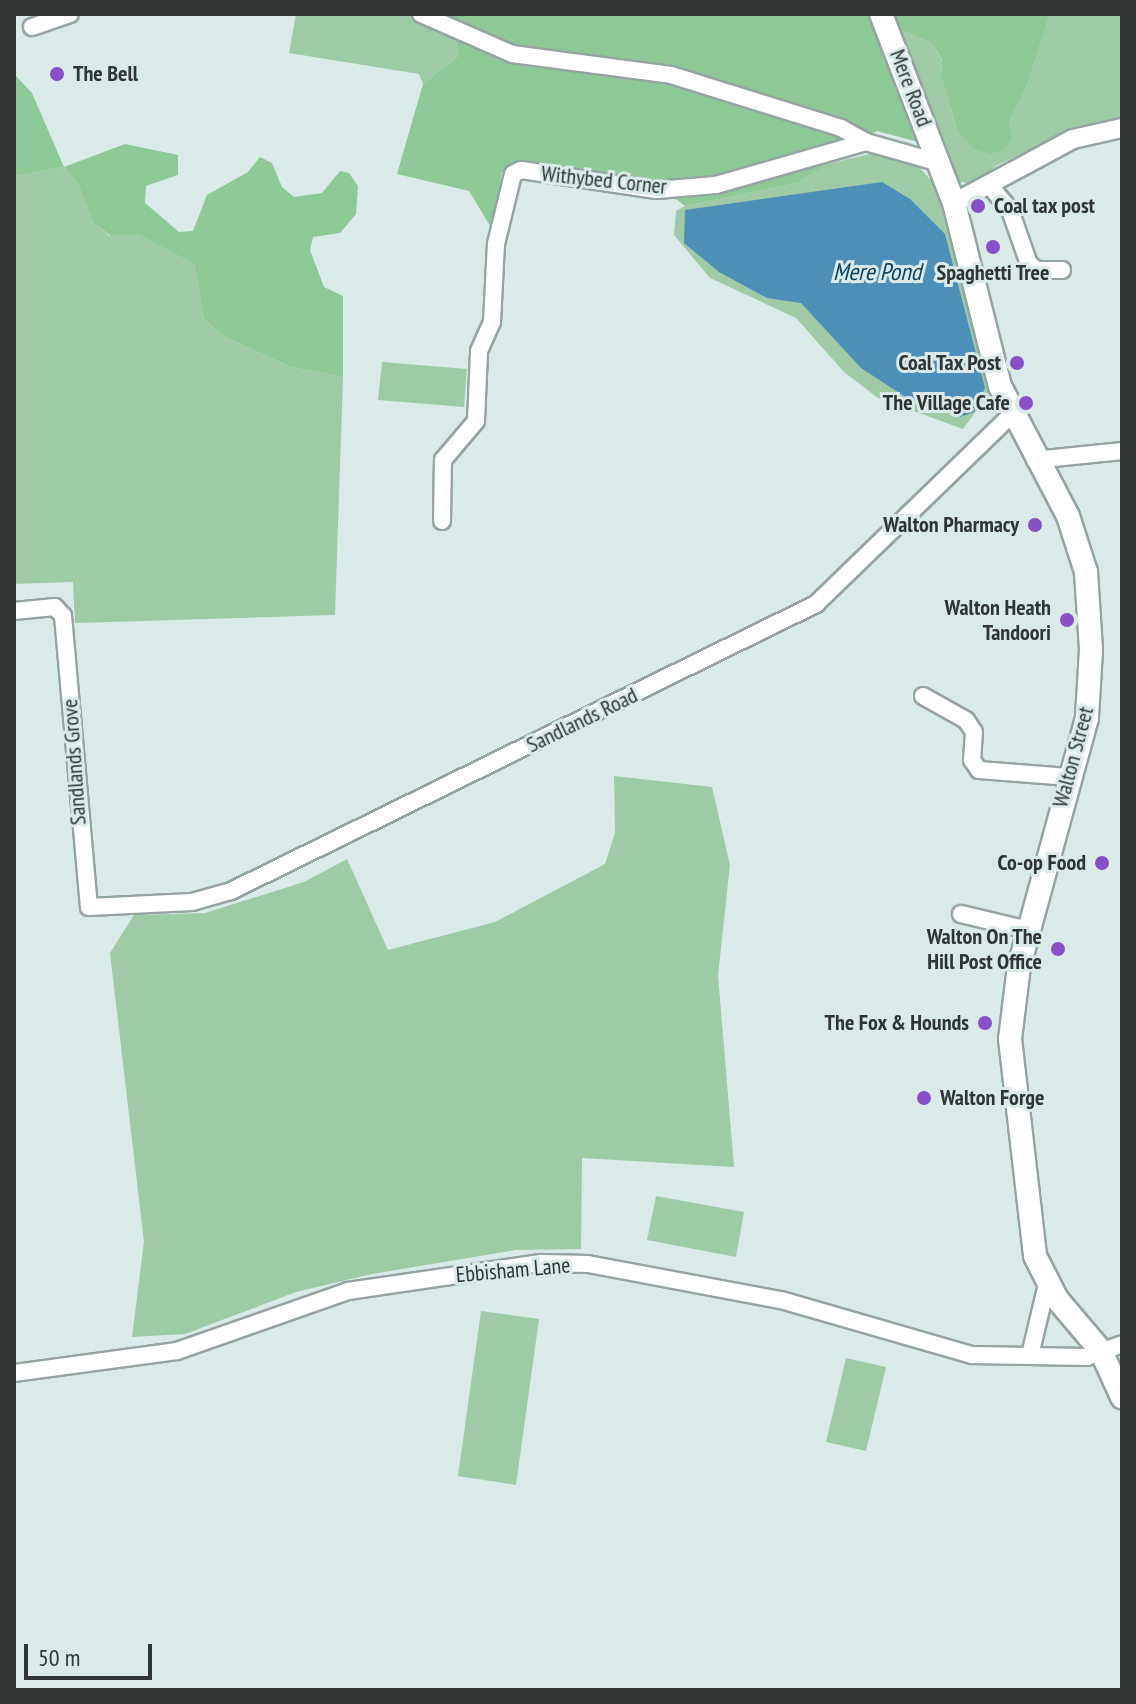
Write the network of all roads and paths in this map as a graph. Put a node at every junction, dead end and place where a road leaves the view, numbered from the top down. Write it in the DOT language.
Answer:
graph roads {
  1 [pos="70,14"];
  2 [pos="421,14"];
  3 [pos="881,14"];
  4 [pos="32,27"];
  5 [pos="1122,128"];
  6 [pos="866,142"];
  7 [pos="940,163"];
  8 [pos="990,186"];
  9 [pos="954,203"];
  10 [pos="1062,270"];
  11 [pos="1011,415"];
  12 [pos="1122,451"];
  13 [pos="1035,460"];
  14 [pos="442,521"];
  15 [pos="14,611"];
  16 [pos="923,696"];
  17 [pos="1069,777"];
  18 [pos="89,907"];
  19 [pos="961,914"];
  20 [pos="1028,930"];
  21 [pos="1047,1284"];
  22 [pos="1111,1348"];
  23 [pos="1030,1355"];
  24 [pos="14,1360"];
  25 [pos="45,1368"];
  26 [pos="14,1373"];
  27 [pos="1122,1397"];
  1 -- 4 [label="street"];
  2 -- 6 [label="street"];
  3 -- 7 [label="main road, Mere Road"];
  5 -- 8 [label="street"];
  6 -- 7 [label="street"];
  6 -- 14 [label="street, Withybed Corner"];
  7 -- 9 [label="main road, Walton Street"];
  8 -- 9 [label="street"];
  8 -- 10 [label="street"];
  9 -- 11 [label="main road, Walton Street"];
  11 -- 13 [label="main road, Walton Street"];
  11 -- 18 [label="street, Sandlands Road"];
  12 -- 13 [label="street"];
  13 -- 17 [label="main road, Walton Street"];
  15 -- 18 [label="street, Sandlands Grove"];
  16 -- 17 [label="street"];
  17 -- 20 [label="main road, Walton Street"];
  19 -- 20 [label="street"];
  20 -- 21 [label="main road, Walton Street"];
  21 -- 22 [label="main road, Walton Street"];
  21 -- 23 [label="street"];
  22 -- 23 [label="street, Ebbisham Lane"];
  22 -- 27 [label="main road, Walton Street"];
  23 -- 25 [label="street, Ebbisham Lane"];
  24 -- 25 [label="street, Ebbisham Lane"];
  25 -- 26 [label="street, Ebbisham Lane"];
}
